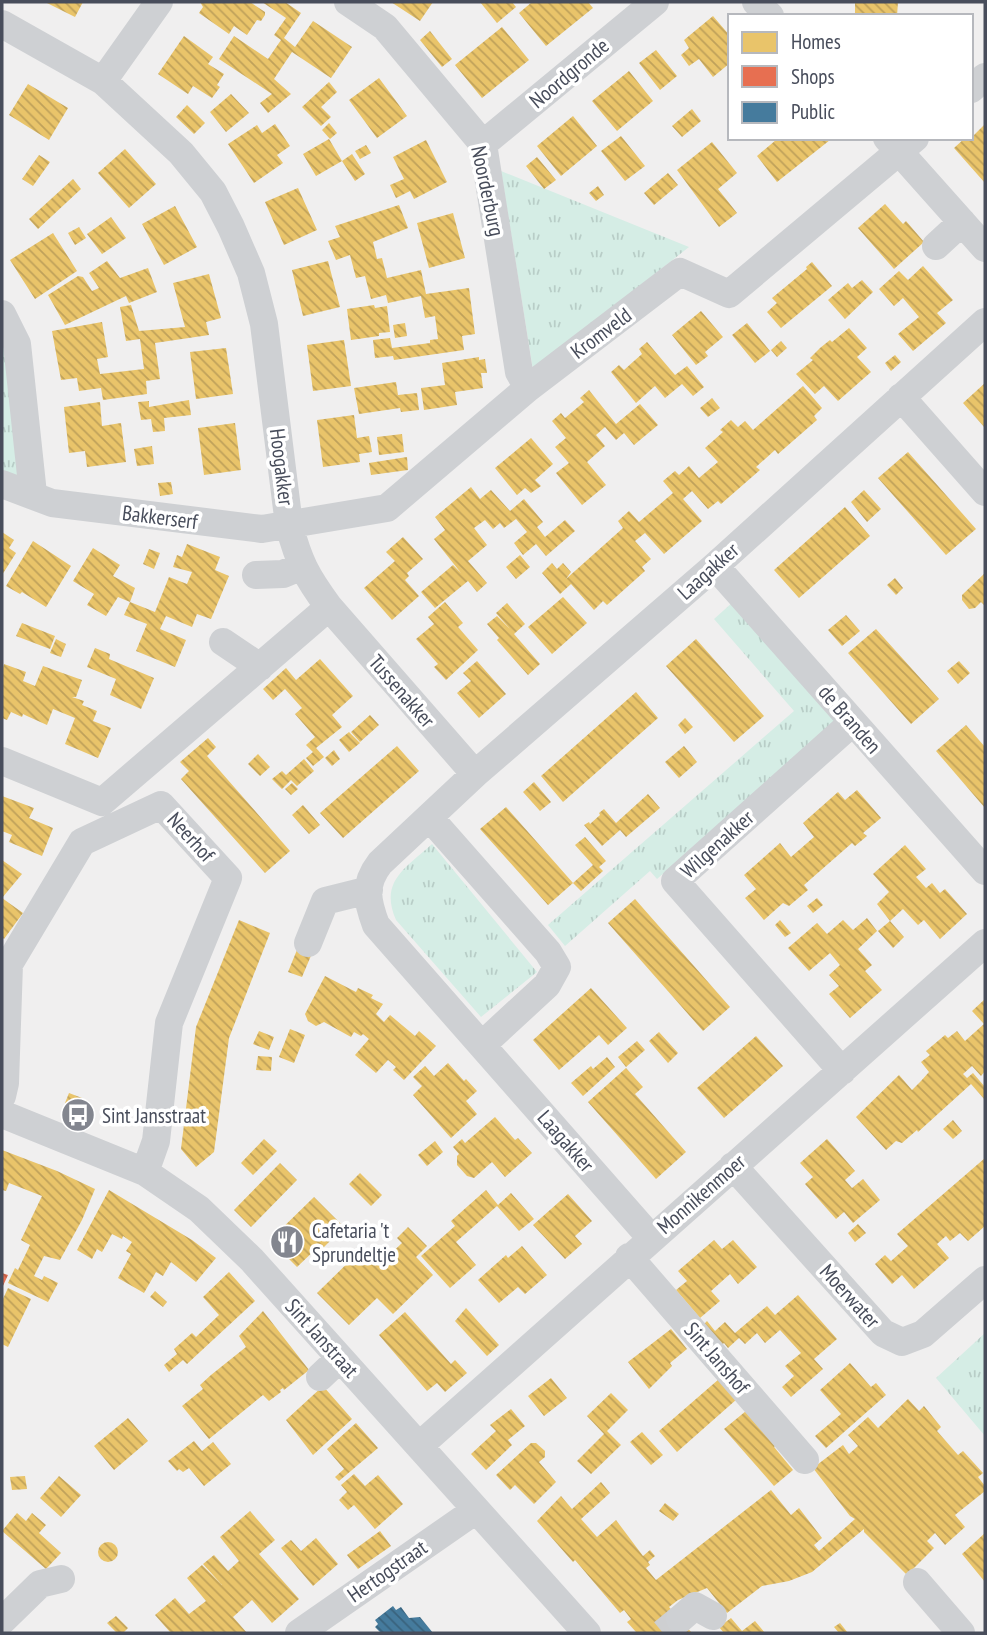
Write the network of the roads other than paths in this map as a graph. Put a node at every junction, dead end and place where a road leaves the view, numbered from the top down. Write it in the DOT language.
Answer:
graph roads {
  1 [pos="159,2"];
  2 [pos="348,2"];
  3 [pos="655,2"];
  4 [pos="2,24"];
  5 [pos="103,81"];
  6 [pos="901,143"];
  7 [pos="483,144"];
  8 [pos="962,222"];
  9 [pos="936,246"];
  10 [pos="985,248"];
  11 [pos="2,314"];
  12 [pos="985,322"];
  13 [pos="528,388"];
  14 [pos="901,397"];
  15 [pos="2,484"];
  16 [pos="985,492"];
  17 [pos="33,494"];
  18 [pos="289,524"];
  19 [pos="302,566"];
  20 [pos="715,566"];
  21 [pos="256,575"];
  22 [pos="329,607"];
  23 [pos="223,642"];
  24 [pos="260,667"];
  25 [pos="853,722"];
  26 [pos="2,761"];
  27 [pos="475,774"];
  28 [pos="429,817"];
  29 [pos="985,871"];
  30 [pos="369,890"];
  31 [pos="308,943"];
  32 [pos="985,943"];
  33 [pos="482,1045"];
  34 [pos="842,1070"];
  35 [pos="2,1096"];
  36 [pos="2,1114"];
  37 [pos="733,1166"];
  38 [pos="145,1172"];
  39 [pos="651,1238"];
  40 [pos="629,1257"];
  41 [pos="985,1280"];
  42 [pos="419,1446"];
  43 [pos="805,1460"];
  44 [pos="476,1510"];
  45 [pos="61,1579"];
  46 [pos="917,1583"];
  47 [pos="713,1616"];
  48 [pos="680,1619"];
  49 [pos="2,1620"];
  50 [pos="299,1633"];
  51 [pos="587,1633"];
  52 [pos="961,1633"];
  1 -- 5 [label="street"];
  2 -- 7 [label="street, Noorderburg"];
  3 -- 7 [label="street, Noordgronde"];
  4 -- 5 [label="street, Hoogakker"];
  5 -- 18 [label="street, Hoogakker"];
  6 -- 8 [label="street"];
  6 -- 13 [label="street, Kromveld"];
  7 -- 13 [label="street, Noorderburg"];
  8 -- 9 [label="street"];
  8 -- 10 [label="street"];
  11 -- 17 [label="street"];
  12 -- 14 [label="street, Laagakker"];
  13 -- 18 [label="street, Kromveld"];
  14 -- 16 [label="street"];
  14 -- 20 [label="street, Laagakker"];
  15 -- 17 [label="street, Bakkerserf"];
  17 -- 18 [label="street, Bakkerserf"];
  18 -- 19 [label="street, Hoogakker"];
  19 -- 21 [label="street"];
  19 -- 22 [label="street, Hoogakker"];
  20 -- 25 [label="street, de Branden"];
  20 -- 27 [label="street, Laagakker"];
  22 -- 24 [label="street"];
  22 -- 27 [label="street, Tussenakker"];
  23 -- 24 [label="street"];
  24 -- 26 [label="street"];
  25 -- 29 [label="street, de Branden"];
  25 -- 34 [label="street, Wilgenakker"];
  27 -- 28 [label="street, Laagakker"];
  28 -- 30 [label="street, Laagakker"];
  28 -- 33 [label="street"];
  30 -- 31 [label="street"];
  30 -- 33 [label="street, Laagakker"];
  32 -- 34 [label="street, Monnikenmoer"];
  33 -- 39 [label="street, Laagakker"];
  34 -- 37 [label="street, Monnikenmoer"];
  35 -- 38 [label="street, Neerhof"];
  36 -- 38 [label="street, Sint Janstraat"];
  37 -- 39 [label="street, Monnikenmoer"];
  37 -- 41 [label="street, Moerwater"];
  38 -- 42 [label="street, Sint Janstraat"];
  39 -- 40 [label="street, Monnikenmoer"];
  40 -- 42 [label="street, Monnikenmoer"];
  40 -- 43 [label="street, Sint Janshof"];
  42 -- 44 [label="street, Sint Janstraat"];
  44 -- 50 [label="street, Hertogstraat"];
  44 -- 51 [label="street, Sint Janstraat"];
  45 -- 49 [label="street"];
  46 -- 52 [label="street"];
  47 -- 48 [label="street"];
}
